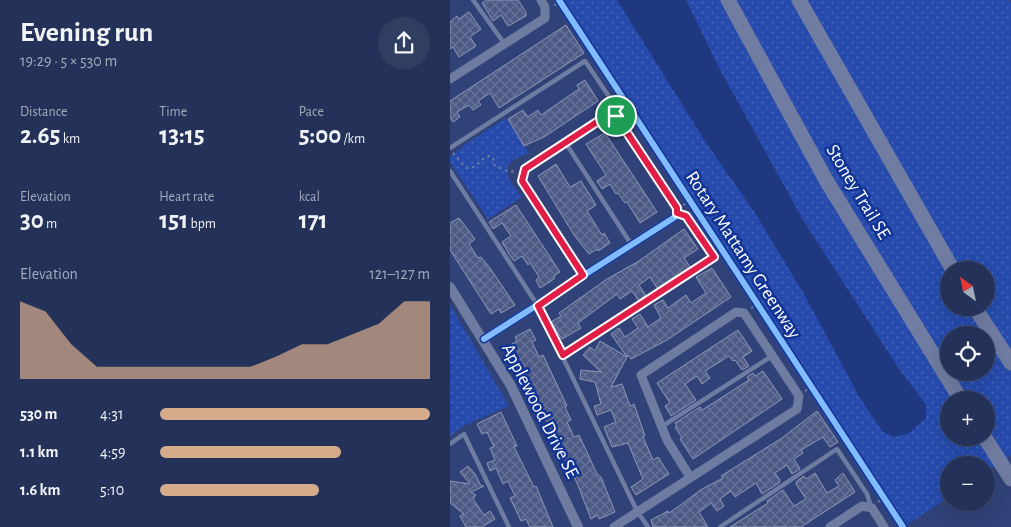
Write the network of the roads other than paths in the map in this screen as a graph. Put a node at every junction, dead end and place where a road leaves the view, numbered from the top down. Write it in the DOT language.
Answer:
graph roads {
  1 [pos="473,0"];
  2 [pos="541,0"];
  3 [pos="728,0"];
  4 [pos="799,0"];
  5 [pos="505,44"];
  6 [pos="452,75"];
  7 [pos="616,116"];
  8 [pos="565,142"];
  9 [pos="450,148"];
  10 [pos="450,171"];
  11 [pos="677,213"];
  12 [pos="631,244"];
  13 [pos="949,261"];
  14 [pos="583,275"];
  15 [pos="450,287"];
  16 [pos="538,306"];
  17 [pos="981,316"];
  18 [pos="484,339"];
  19 [pos="563,355"];
  20 [pos="772,356"];
  21 [pos="1011,363"];
  22 [pos="955,391"];
  23 [pos="661,427"];
  24 [pos="450,444"];
  25 [pos="990,446"];
  26 [pos="690,477"];
  27 [pos="1011,479"];
  28 [pos="872,508"];
  29 [pos="637,511"];
  30 [pos="509,527"];
  31 [pos="578,527"];
  32 [pos="614,527"];
  33 [pos="648,527"];
  34 [pos="720,527"];
  35 [pos="830,527"];
  36 [pos="884,527"];
  1 -- 5 [label="lane"];
  2 -- 5 [label="street"];
  3 -- 22 [label="highway, Stoney Trail SE"];
  4 -- 13 [label="highway"];
  5 -- 6 [label="street"];
  7 -- 8 [label="street"];
  7 -- 9 [label="lane"];
  7 -- 11 [label="street"];
  8 -- 12 [label="lane"];
  8 -- 14 [label="street"];
  10 -- 16 [label="lane"];
  11 -- 12 [label="street"];
  11 -- 19 [label="lane"];
  12 -- 14 [label="street"];
  14 -- 16 [label="street"];
  15 -- 18 [label="street, Applewood Drive SE"];
  16 -- 18 [label="street"];
  16 -- 19 [label="lane"];
  17 -- 21 [label="highway"];
  18 -- 31 [label="street, Applewood Drive SE"];
  19 -- 29 [label="lane"];
  20 -- 23 [label="lane"];
  20 -- 23 [label="street"];
  20 -- 26 [label="street"];
  23 -- 26 [label="street"];
  24 -- 30 [label="lane"];
  25 -- 27 [label="highway"];
  26 -- 29 [label="street"];
  28 -- 34 [label="lane"];
  28 -- 35 [label="street"];
  28 -- 36 [label="street"];
  29 -- 32 [label="street"];
  29 -- 33 [label="lane"];
}
